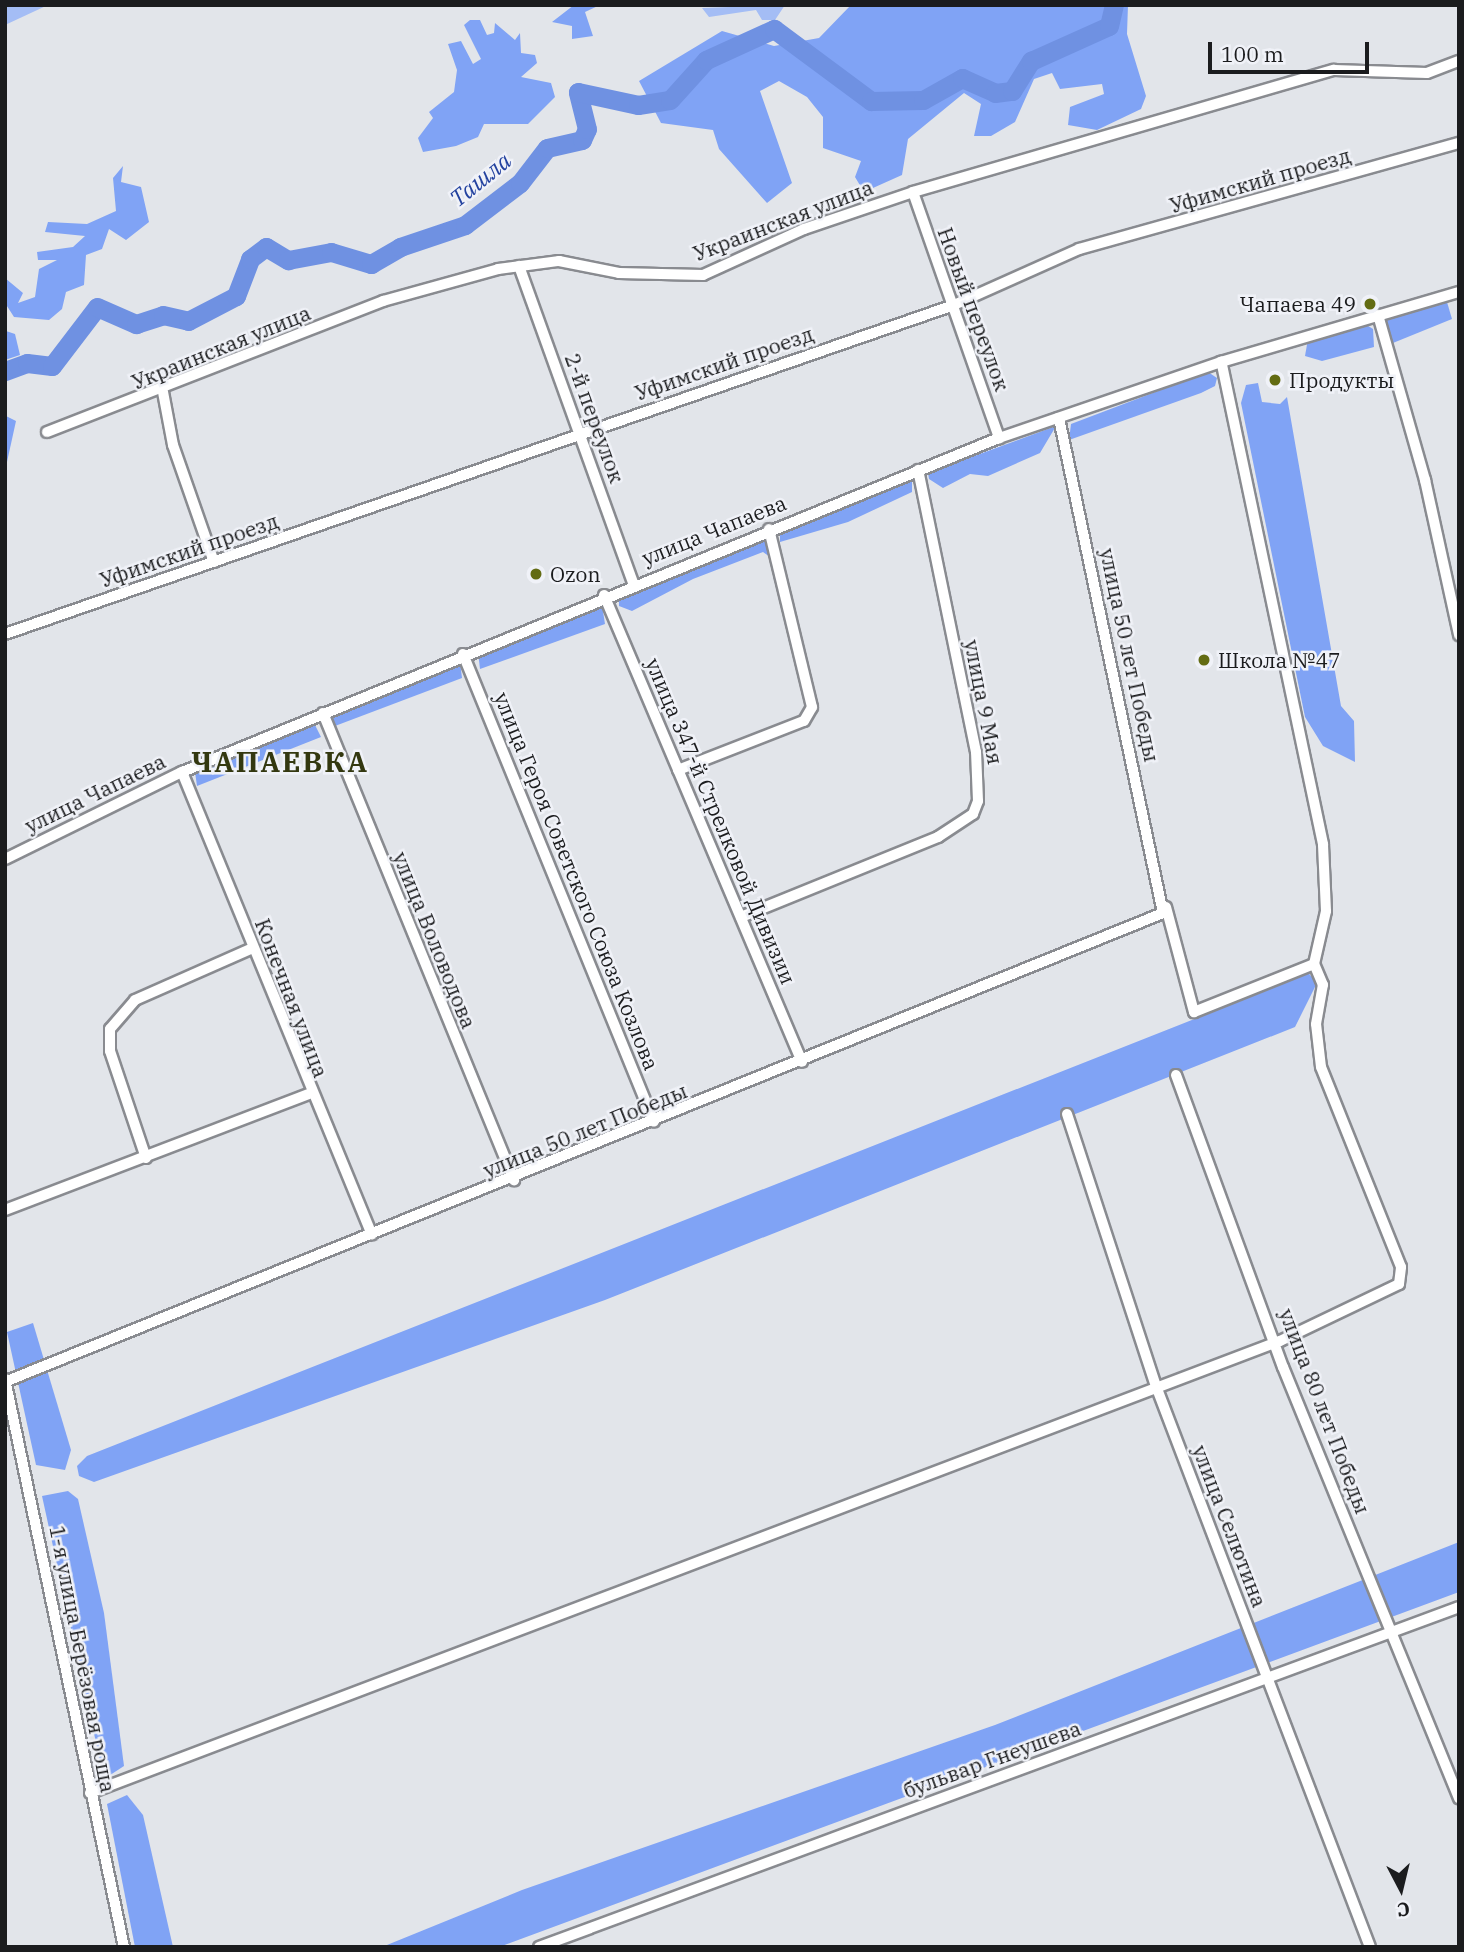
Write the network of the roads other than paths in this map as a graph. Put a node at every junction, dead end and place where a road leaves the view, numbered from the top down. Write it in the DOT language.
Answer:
graph roads {
  1 [pos="1459,61"];
  2 [pos="1459,143"];
  3 [pos="914,192"];
  4 [pos="519,266"];
  5 [pos="1459,292"];
  6 [pos="954,306"];
  7 [pos="1378,315"];
  8 [pos="1221,362"];
  9 [pos="163,391"];
  10 [pos="1059,418"];
  11 [pos="47,432"];
  12 [pos="582,433"];
  13 [pos="999,438"];
  14 [pos="918,470"];
  15 [pos="769,529"];
  16 [pos="214,562"];
  17 [pos="633,583"];
  18 [pos="604,595"];
  19 [pos="5,634"];
  20 [pos="1459,635"];
  21 [pos="463,654"];
  22 [pos="323,713"];
  23 [pos="678,770"];
  24 [pos="182,772"];
  25 [pos="5,859"];
  26 [pos="1164,900"];
  27 [pos="741,917"];
  28 [pos="253,948"];
  29 [pos="1314,964"];
  30 [pos="802,1062"];
  31 [pos="1176,1075"];
  32 [pos="309,1094"];
  33 [pos="1067,1114"];
  34 [pos="654,1122"];
  35 [pos="146,1158"];
  36 [pos="514,1180"];
  37 [pos="5,1210"];
  38 [pos="372,1235"];
  39 [pos="1275,1343"];
  40 [pos="6,1380"];
  41 [pos="1156,1386"];
  42 [pos="1459,1607"];
  43 [pos="1391,1632"];
  44 [pos="1267,1678"];
  45 [pos="90,1793"];
  46 [pos="1459,1798"];
  47 [pos="124,1947"];
  48 [pos="539,1947"];
  49 [pos="1370,1947"];
  1 -- 3 [label="street, Украинская улица"];
  2 -- 6 [label="street, Уфимский проезд"];
  3 -- 4 [label="street, Украинская улица"];
  3 -- 6 [label="street, Новый переулок"];
  4 -- 9 [label="street, Украинская улица"];
  4 -- 12 [label="street, 2-й переулок"];
  5 -- 7 [label="street, улица Чапаева"];
  6 -- 12 [label="street, Уфимский проезд"];
  6 -- 13 [label="street, Новый переулок"];
  7 -- 8 [label="street, улица Чапаева"];
  7 -- 20 [label="street"];
  8 -- 10 [label="street, улица Чапаева"];
  8 -- 29 [label="street"];
  9 -- 11 [label="street, Украинская улица"];
  9 -- 16 [label="street"];
  10 -- 13 [label="street, улица Чапаева"];
  10 -- 26 [label="street, улица 50 лет Победы"];
  12 -- 16 [label="street, Уфимский проезд"];
  12 -- 17 [label="street, 2-й переулок"];
  13 -- 14 [label="street, улица Чапаева"];
  14 -- 15 [label="street, улица Чапаева"];
  14 -- 27 [label="street, улица 9 Мая"];
  15 -- 17 [label="street, улица Чапаева"];
  15 -- 23 [label="street"];
  16 -- 19 [label="street, Уфимский проезд"];
  17 -- 18 [label="street, улица Чапаева"];
  18 -- 21 [label="street, улица Чапаева"];
  18 -- 23 [label="street, улица 347-й Стрелковой Дивизии"];
  21 -- 22 [label="street, улица Чапаева"];
  21 -- 34 [label="street, улица Героя Советского Союза Козлова"];
  22 -- 24 [label="street, улица Чапаева"];
  22 -- 36 [label="street, улица Воловодова"];
  23 -- 27 [label="street, улица 347-й Стрелковой Дивизии"];
  24 -- 25 [label="street, улица Чапаева"];
  24 -- 28 [label="street, Конечная улица"];
  26 -- 29 [label="street, улица 50 лет Победы"];
  26 -- 30 [label="street, улица 50 лет Победы"];
  27 -- 30 [label="street, улица 347-й Стрелковой Дивизии"];
  28 -- 32 [label="street, Конечная улица"];
  28 -- 35 [label="street"];
  29 -- 39 [label="street"];
  30 -- 34 [label="street, улица 50 лет Победы"];
  31 -- 39 [label="street, улица 80 лет Победы"];
  32 -- 35 [label="street"];
  32 -- 38 [label="street, Конечная улица"];
  33 -- 41 [label="street, улица Селютина"];
  34 -- 36 [label="street, улица 50 лет Победы"];
  35 -- 37 [label="street"];
  36 -- 38 [label="street, улица 50 лет Победы"];
  38 -- 40 [label="street, улица 50 лет Победы"];
  39 -- 41 [label="street"];
  39 -- 43 [label="street, улица 80 лет Победы"];
  40 -- 45 [label="street, 1-я улица Берёзовая роща"];
  41 -- 44 [label="street, улица Селютина"];
  41 -- 45 [label="street"];
  42 -- 43 [label="street, бульвар Гнеушева"];
  43 -- 44 [label="street, бульвар Гнеушева"];
  43 -- 46 [label="street, улица 80 лет Победы"];
  44 -- 48 [label="street, бульвар Гнеушева"];
  44 -- 49 [label="street, улица Селютина"];
  45 -- 47 [label="street, 1-я улица Берёзовая роща"];
}
